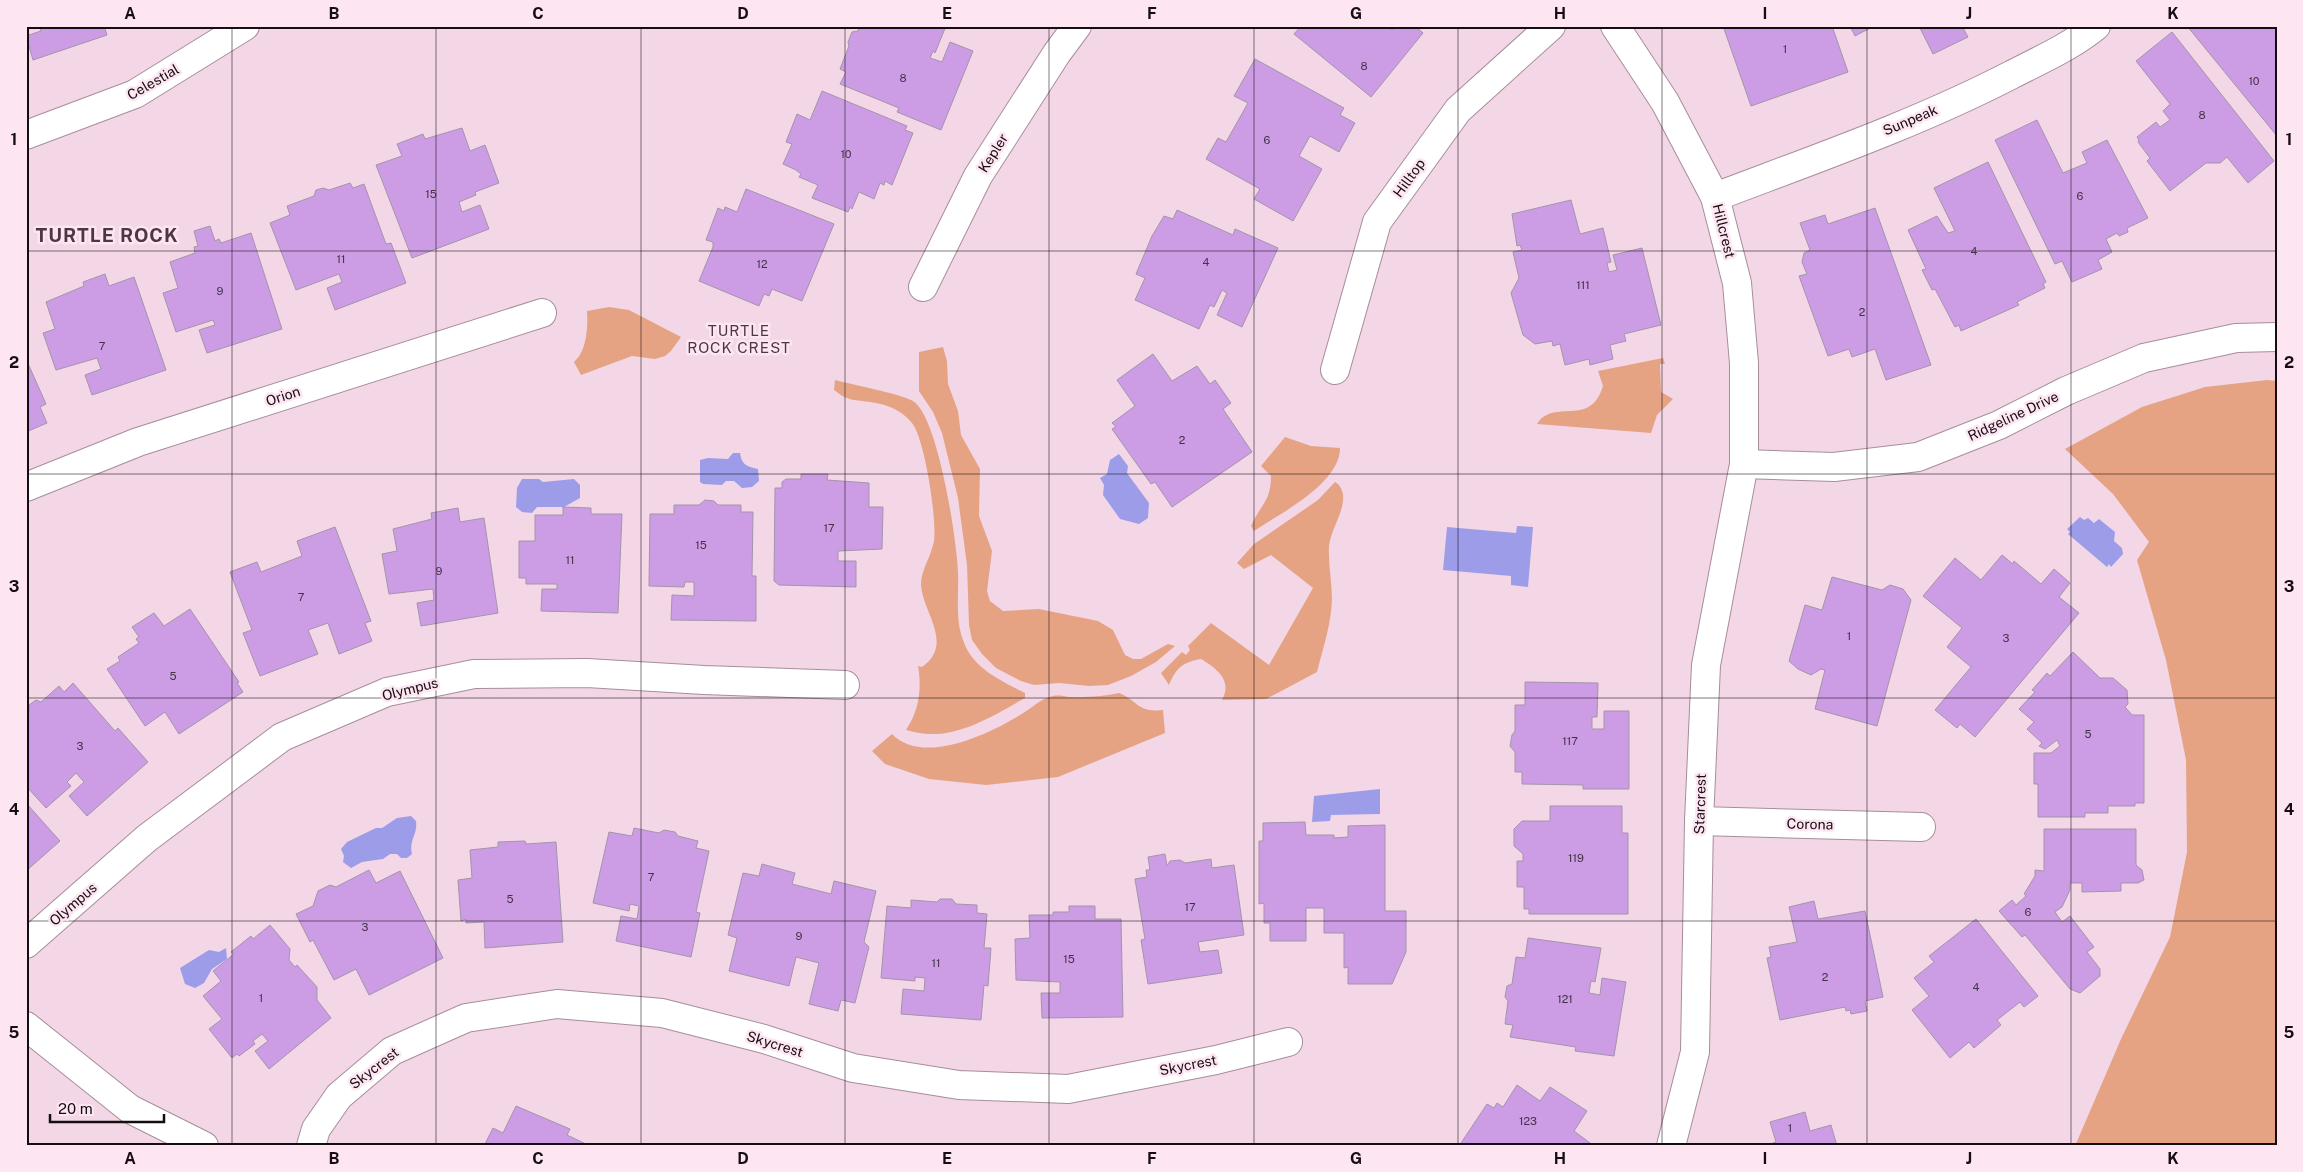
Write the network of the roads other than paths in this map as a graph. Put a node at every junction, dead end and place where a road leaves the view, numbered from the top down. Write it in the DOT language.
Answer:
graph roads {
  1 [pos="245,26"];
  2 [pos="1077,26"];
  3 [pos="1550,26"];
  4 [pos="1615,26"];
  5 [pos="2096,26"];
  6 [pos="26,135"];
  7 [pos="1715,197"];
  8 [pos="923,287"];
  9 [pos="542,313"];
  10 [pos="2277,337"];
  11 [pos="1335,370"];
  12 [pos="1744,464"];
  13 [pos="26,487"];
  14 [pos="845,685"];
  15 [pos="1700,821"];
  16 [pos="1921,827"];
  17 [pos="26,944"];
  18 [pos="26,1026"];
  19 [pos="1288,1042"];
  20 [pos="204,1146"];
  21 [pos="311,1146"];
  22 [pos="1671,1146"];
  1 -- 6 [label="street, Celestial"];
  2 -- 8 [label="street, Kepler"];
  3 -- 11 [label="street, Hilltop"];
  4 -- 7 [label="street, Hillcrest"];
  5 -- 7 [label="street, Sunpeak"];
  7 -- 12 [label="street, Hillcrest"];
  9 -- 13 [label="street, Orion"];
  10 -- 12 [label="street, Ridgeline Drive"];
  12 -- 15 [label="street, Starcrest"];
  14 -- 17 [label="street, Olympus"];
  15 -- 16 [label="street, Corona"];
  15 -- 22 [label="street, Starcrest"];
  18 -- 20 [label="street"];
  19 -- 21 [label="street, Skycrest"];
}
